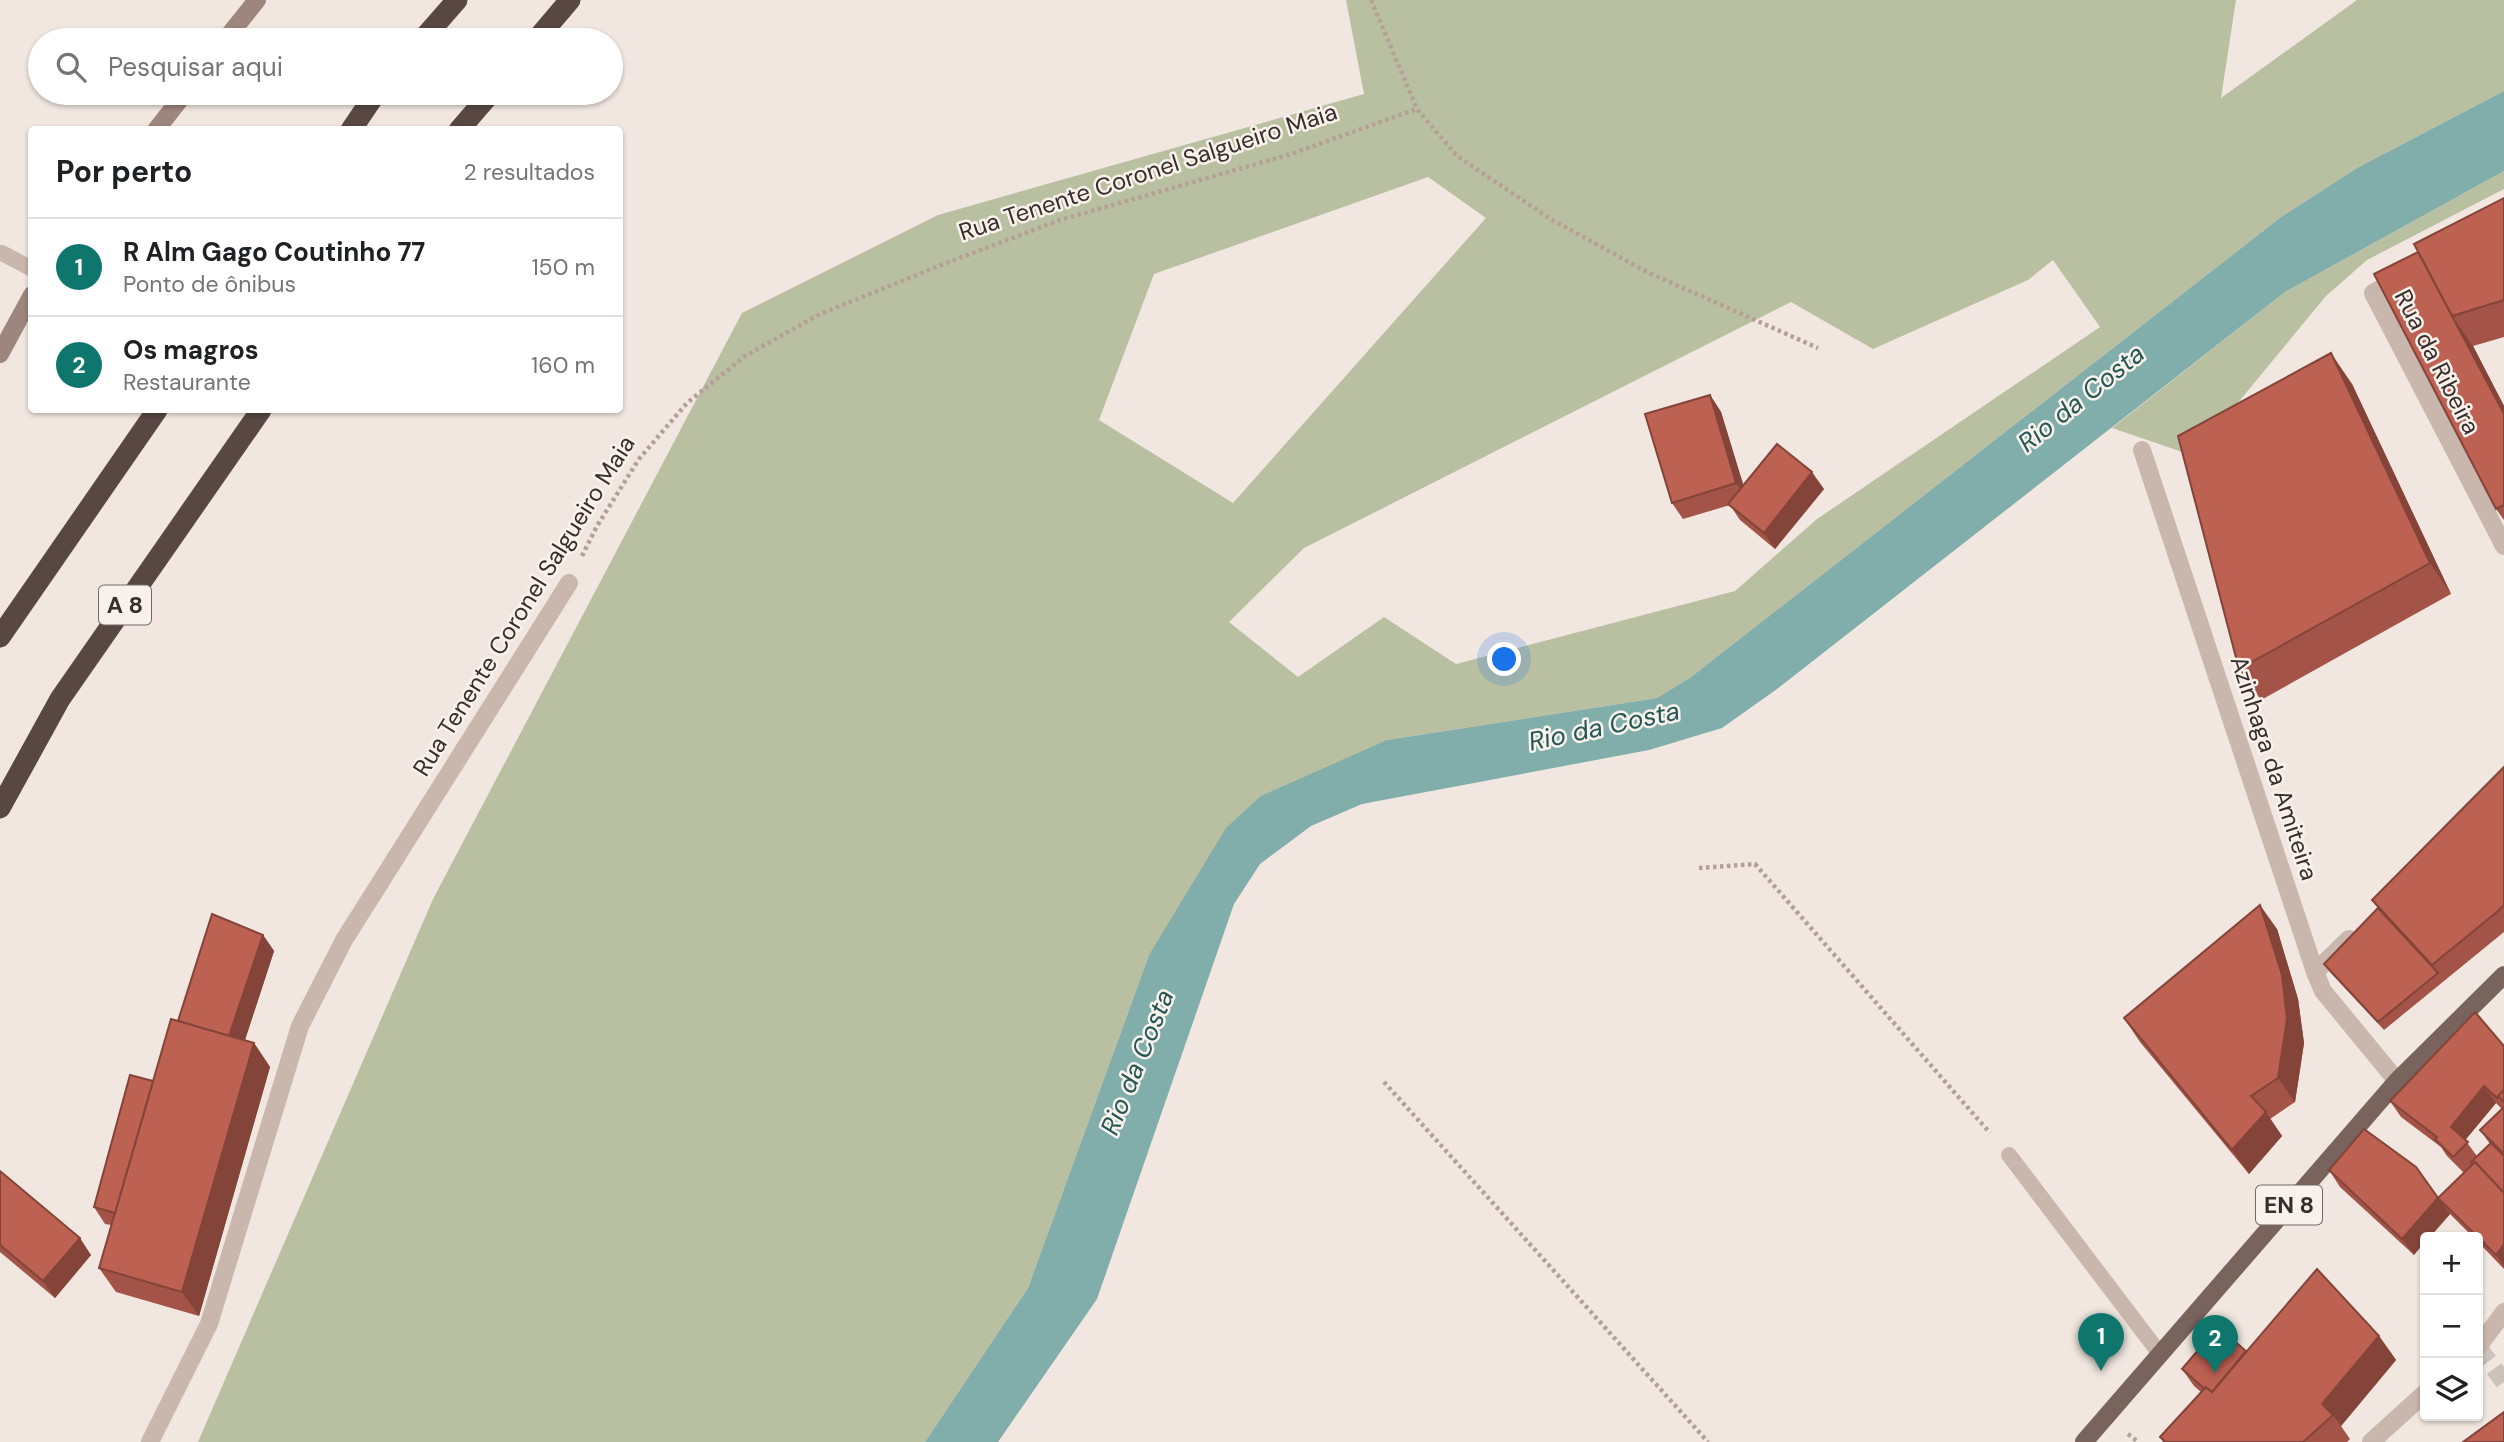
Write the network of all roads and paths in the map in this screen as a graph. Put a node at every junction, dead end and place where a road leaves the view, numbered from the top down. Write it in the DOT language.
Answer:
graph roads {
  1 [pos="257,0"];
  2 [pos="457,0"];
  3 [pos="570,0"];
  4 [pos="1371,0"];
  5 [pos="235,28"];
  6 [pos="432,28"];
  7 [pos="546,28"];
  8 [pos="175,105"];
  9 [pos="368,105"];
  10 [pos="481,105"];
  11 [pos="1417,109"];
  12 [pos="159,126"];
  13 [pos="354,126"];
  14 [pos="462,126"];
  15 [pos="2,253"];
  16 [pos="28,267"];
  17 [pos="2421,268"];
  18 [pos="28,302"];
  19 [pos="1818,348"];
  20 [pos="0,354"];
  21 [pos="155,413"];
  22 [pos="259,413"];
  23 [pos="2143,450"];
  24 [pos="2504,546"];
  25 [pos="569,583"];
  26 [pos="0,637"];
  27 [pos="0,808"];
  28 [pos="1699,868"];
  29 [pos="2362,925"];
  30 [pos="2315,972"];
  31 [pos="2504,975"];
  32 [pos="2397,1081"];
  33 [pos="1384,1082"];
  34 [pos="2009,1155"];
  35 [pos="2504,1312"];
  36 [pos="2483,1340"];
  37 [pos="2160,1354"];
  38 [pos="2420,1398"];
  39 [pos="150,1442"];
  40 [pos="1708,1442"];
  41 [pos="2084,1442"];
  42 [pos="2371,1442"];
  1 -- 5 [label="street"];
  2 -- 6 [label="highway"];
  3 -- 7 [label="highway"];
  4 -- 11 [label="path"];
  8 -- 12 [label="street"];
  9 -- 13 [label="highway"];
  10 -- 14 [label="highway"];
  11 -- 19 [label="path"];
  11 -- 25 [label="path, Rua Tenente Coronel Salgueiro Maia"];
  15 -- 16 [label="lane"];
  17 -- 24 [label="street, Rua da Ribeira"];
  18 -- 20 [label="street"];
  21 -- 26 [label="highway"];
  22 -- 27 [label="highway, A 8"];
  23 -- 30 [label="street, Azinhaga da Amiteira"];
  25 -- 39 [label="street, Rua Tenente Coronel Salgueiro Maia"];
  28 -- 34 [label="path"];
  29 -- 30 [label="street"];
  30 -- 32 [label="street, Azinhaga da Amiteira"];
  31 -- 32 [label="main road, EN 8"];
  32 -- 37 [label="main road, EN 8"];
  33 -- 40 [label="path"];
  34 -- 37 [label="lane"];
  35 -- 36 [label="street"];
  37 -- 41 [label="main road, EN 8"];
  38 -- 42 [label="street"];
}
